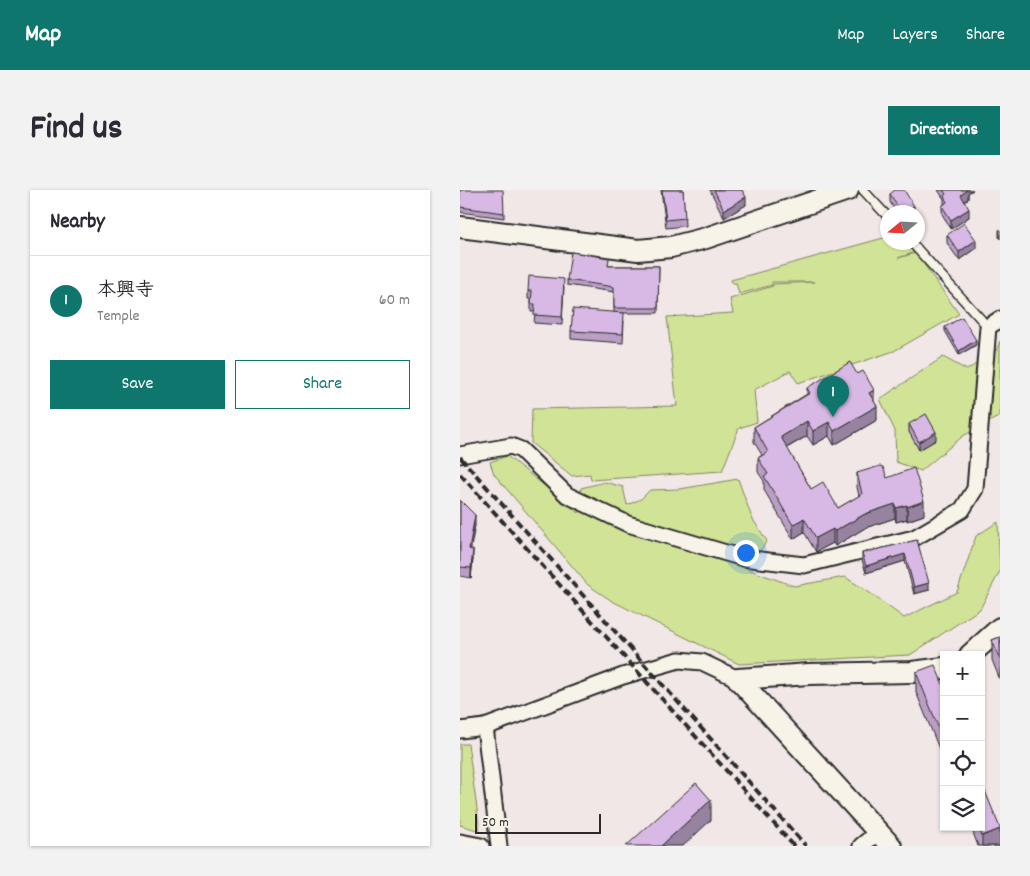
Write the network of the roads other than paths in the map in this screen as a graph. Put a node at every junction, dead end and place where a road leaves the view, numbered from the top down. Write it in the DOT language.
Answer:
graph roads {
  1 [pos="848,190"];
  2 [pos="863,190"];
  3 [pos="880,208"];
  4 [pos="460,227"];
  5 [pos="919,250"];
  6 [pos="994,323"];
  7 [pos="460,455"];
  8 [pos="1000,628"];
  9 [pos="974,651"];
  10 [pos="940,668"];
  11 [pos="738,679"];
  12 [pos="485,727"];
  13 [pos="460,730"];
  14 [pos="884,839"];
  15 [pos="460,842"];
  16 [pos="481,846"];
  17 [pos="499,846"];
  18 [pos="861,846"];
  1 -- 4 [label="street"];
  2 -- 3 [label="lane"];
  5 -- 6 [label="lane"];
  6 -- 7 [label="street"];
  8 -- 9 [label="street"];
  10 -- 11 [label="street"];
  11 -- 12 [label="street"];
  11 -- 14 [label="street"];
  12 -- 13 [label="street"];
  12 -- 17 [label="street"];
  14 -- 18 [label="street"];
  15 -- 16 [label="street"];
}
